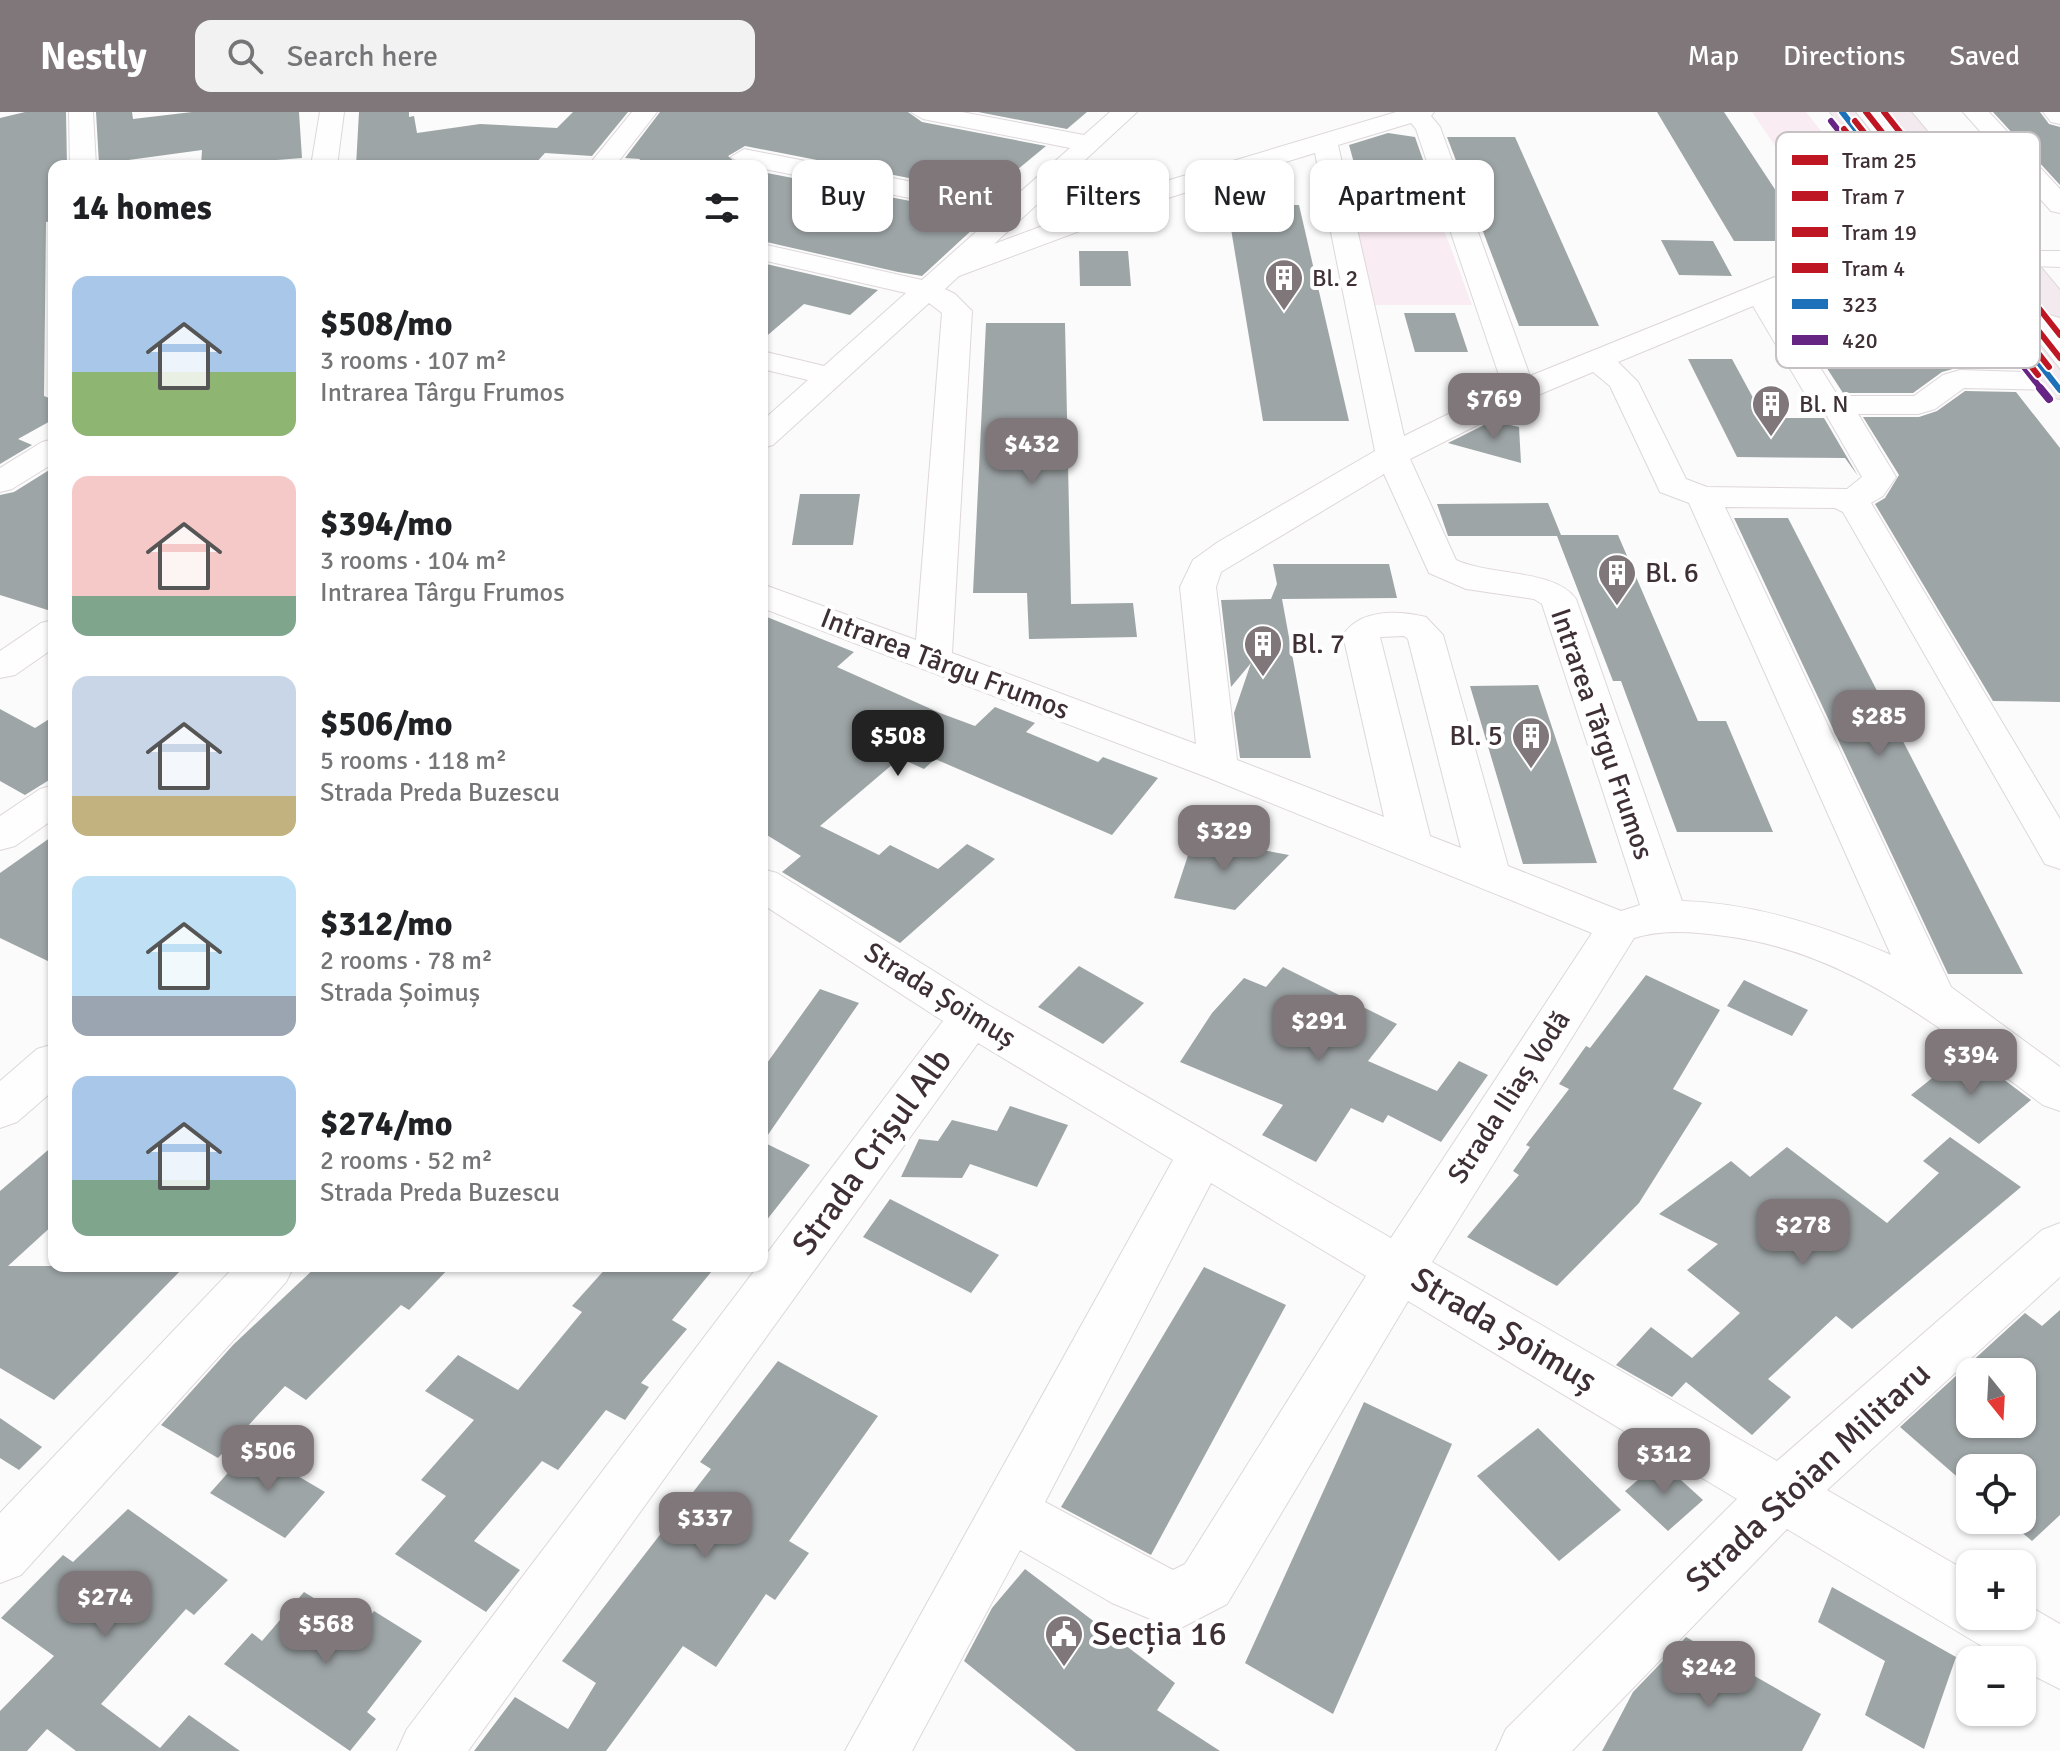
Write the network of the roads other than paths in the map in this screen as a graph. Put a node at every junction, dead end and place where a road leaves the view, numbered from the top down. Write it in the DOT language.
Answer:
graph roads {
  1 [pos="81,112"];
  2 [pos="332,112"];
  3 [pos="645,112"];
  4 [pos="923,112"];
  5 [pos="1125,112"];
  6 [pos="1842,112"];
  7 [pos="1898,112"];
  8 [pos="1975,112"];
  9 [pos="2055,112"];
  10 [pos="1400,115"];
  11 [pos="2060,117"];
  12 [pos="1858,132"];
  13 [pos="1915,132"];
  14 [pos="1993,132"];
  15 [pos="1325,142"];
  16 [pos="1090,144"];
  17 [pos="744,157"];
  18 [pos="83,160"];
  19 [pos="325,160"];
  20 [pos="606,160"];
  21 [pos="759,160"];
  22 [pos="768,162"];
  23 [pos="2040,183"];
  24 [pos="909,190"];
  25 [pos="2060,205"];
  26 [pos="1021,207"];
  27 [pos="993,232"];
  28 [pos="768,253"];
  29 [pos="938,279"];
  30 [pos="2040,284"];
  31 [pos="1776,287"];
  32 [pos="1760,294"];
  33 [pos="2060,308"];
  34 [pos="1776,320"];
  35 [pos="1598,360"];
  36 [pos="768,361"];
  37 [pos="2040,364"];
  38 [pos="1805,368"];
  39 [pos="829,376"];
  40 [pos="2057,385"];
  41 [pos="1520,391"];
  42 [pos="1836,405"];
  43 [pos="768,432"];
  44 [pos="48,453"];
  45 [pos="1392,455"];
  46 [pos="0,482"];
  47 [pos="1703,497"];
  48 [pos="1850,501"];
  49 [pos="768,597"];
  50 [pos="48,635"];
  51 [pos="933,659"];
  52 [pos="1,667"];
  53 [pos="48,671"];
  54 [pos="1218,767"];
  55 [pos="48,803"];
  56 [pos="0,836"];
  57 [pos="1412,847"];
  58 [pos="2060,854"];
  59 [pos="1490,877"];
  60 [pos="768,888"];
  61 [pos="1665,916"];
  62 [pos="1619,927"];
  63 [pos="1933,998"];
  64 [pos="972,1017"];
  65 [pos="48,1067"];
  66 [pos="2060,1092"];
  67 [pos="0,1109"];
  68 [pos="1202,1152"];
  69 [pos="2060,1245"];
  70 [pos="1400,1268"];
  71 [pos="262,1272"];
  72 [pos="1781,1495"];
  73 [pos="1009,1513"];
  74 [pos="0,1555"];
  75 [pos="1956,1598"];
  76 [pos="2012,1630"];
  77 [pos="2060,1658"];
  78 [pos="429,1751"];
  79 [pos="877,1751"];
  80 [pos="1528,1751"];
  1 -- 18 [label="street"];
  2 -- 19 [label="street"];
  3 -- 20 [label="street"];
  4 -- 16 [label="street"];
  5 -- 16 [label="street"];
  6 -- 12 [label="main road"];
  7 -- 13 [label="main road"];
  8 -- 14 [label="street"];
  9 -- 11 [label="street"];
  10 -- 15 [label="street"];
  10 -- 41 [label="street"];
  15 -- 29 [label="street"];
  15 -- 45 [label="street"];
  16 -- 26 [label="street"];
  17 -- 21 [label="street"];
  22 -- 24 [label="street"];
  23 -- 25 [label="street"];
  27 -- 29 [label="street"];
  28 -- 29 [label="street"];
  29 -- 39 [label="street"];
  29 -- 51 [label="street"];
  30 -- 33 [label="main road"];
  31 -- 32 [label="street"];
  32 -- 34 [label="street"];
  32 -- 35 [label="street"];
  35 -- 41 [label="street"];
  35 -- 47 [label="street"];
  36 -- 39 [label="street"];
  37 -- 40 [label="main road"];
  38 -- 42 [label="street"];
  39 -- 43 [label="street"];
  40 -- 42 [label="street"];
  41 -- 45 [label="street"];
  42 -- 48 [label="street"];
  44 -- 46 [label="street"];
  45 -- 54 [label="street"];
  45 -- 61 [label="street, Intrarea Târgu Frumos"];
  47 -- 48 [label="street"];
  47 -- 63 [label="street"];
  48 -- 58 [label="street"];
  49 -- 51 [label="street, Intrarea Târgu Frumos"];
  50 -- 52 [label="street"];
  51 -- 54 [label="street, Intrarea Târgu Frumos"];
  52 -- 53 [label="street"];
  54 -- 57 [label="street, Intrarea Târgu Frumos"];
  55 -- 56 [label="street"];
  57 -- 59 [label="street, Intrarea Târgu Frumos"];
  57 -- 59 [label="street"];
  59 -- 62 [label="street, Intrarea Târgu Frumos"];
  60 -- 64 [label="street, Strada Șoimuș"];
  61 -- 62 [label="street"];
  61 -- 63 [label="street"];
  62 -- 70 [label="street, Strada Iliaș Vodă"];
  63 -- 66 [label="street"];
  64 -- 68 [label="street, Strada Șoimuș"];
  64 -- 78 [label="street, Strada Crișul Alb"];
  65 -- 67 [label="street"];
  68 -- 70 [label="street, Strada Șoimuș"];
  68 -- 73 [label="street"];
  69 -- 72 [label="street, Strada Stoian Militaru"];
  70 -- 72 [label="street, Strada Șoimuș"];
  70 -- 73 [label="street, Strada Iliaș Vodă"];
  71 -- 74 [label="street"];
  72 -- 75 [label="street, Strada Șoimuș"];
  72 -- 80 [label="street, Strada Stoian Militaru"];
  73 -- 79 [label="street"];
  76 -- 77 [label="street"];
}
